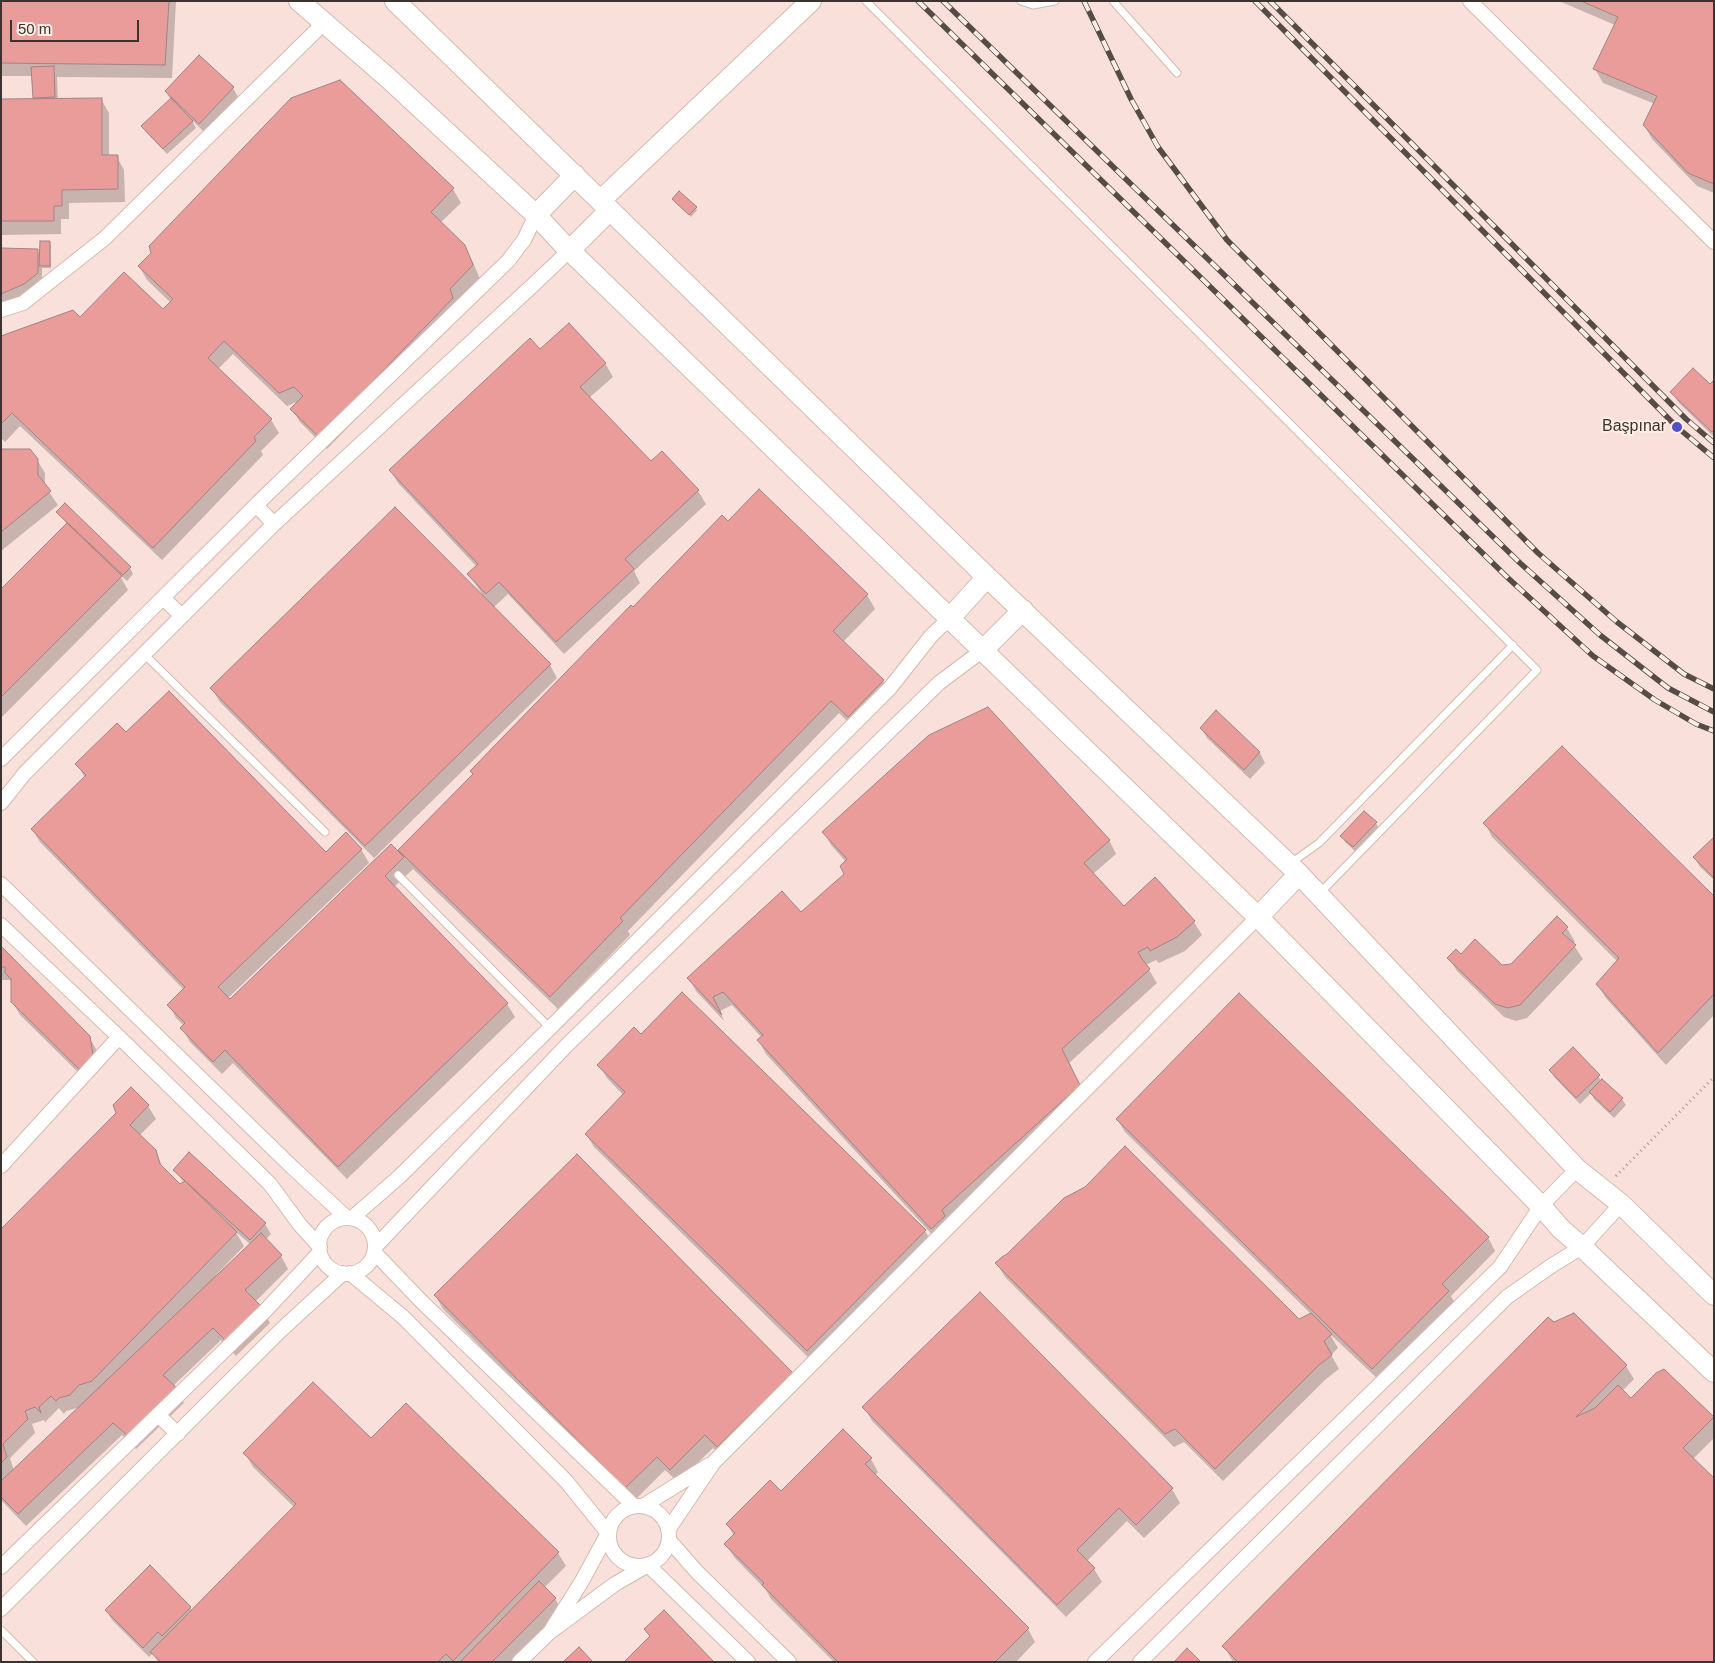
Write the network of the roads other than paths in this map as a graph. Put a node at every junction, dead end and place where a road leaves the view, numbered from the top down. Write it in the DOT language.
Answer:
graph roads {
  1 [pos="299,1"];
  2 [pos="395,1"];
  3 [pos="811,1"];
  4 [pos="866,1"];
  5 [pos="1021,1"];
  6 [pos="1056,1"];
  7 [pos="1113,1"];
  8 [pos="1470,1"];
  9 [pos="325,22"];
  10 [pos="1177,72"];
  11 [pos="575,175"];
  12 [pos="606,205"];
  13 [pos="536,215"];
  14 [pos="1714,242"];
  15 [pos="570,250"];
  16 [pos="1,310"];
  17 [pos="256,505"];
  18 [pos="274,524"];
  19 [pos="987,577"];
  20 [pos="162,598"];
  21 [pos="1023,610"];
  22 [pos="182,616"];
  23 [pos="950,618"];
  24 [pos="1513,645"];
  25 [pos="983,650"];
  26 [pos="144,654"];
  27 [pos="1,759"];
  28 [pos="1,803"];
  29 [pos="326,832"];
  30 [pos="1294,869"];
  31 [pos="398,875"];
  32 [pos="1,884"];
  33 [pos="1318,894"];
  34 [pos="1258,917"];
  35 [pos="1,925"];
  36 [pos="550,1028"];
  37 [pos="119,1037"];
  38 [pos="566,1046"];
  39 [pos="1,1166"];
  40 [pos="1577,1169"];
  41 [pos="1621,1204"];
  42 [pos="1541,1206"];
  43 [pos="350,1218"];
  44 [pos="1582,1247"];
  45 [pos="320,1250"];
  46 [pos="375,1250"];
  47 [pos="347,1273"];
  48 [pos="1714,1295"];
  49 [pos="1714,1372"];
  50 [pos="158,1415"];
  51 [pos="178,1434"];
  52 [pos="714,1462"];
  53 [pos="639,1506"];
  54 [pos="608,1533"];
  55 [pos="669,1535"];
  56 [pos="648,1565"];
  57 [pos="1,1567"];
  58 [pos="1,1609"];
  59 [pos="1,1630"];
  60 [pos="550,1632"];
  61 [pos="33,1662"];
  62 [pos="519,1662"];
  63 [pos="748,1662"];
  64 [pos="789,1662"];
  65 [pos="1095,1662"];
  66 [pos="1140,1662"];
  1 -- 9 [label="street"];
  2 -- 11 [label="street"];
  3 -- 12 [label="street"];
  4 -- 24 [label="lane"];
  5 -- 6 [label="lane"];
  7 -- 10 [label="lane"];
  8 -- 14 [label="street"];
  9 -- 13 [label="street"];
  9 -- 16 [label="street"];
  11 -- 12 [label="street"];
  11 -- 13 [label="street"];
  12 -- 15 [label="street"];
  12 -- 19 [label="street"];
  13 -- 15 [label="street"];
  13 -- 17 [label="street"];
  15 -- 18 [label="street"];
  15 -- 23 [label="street"];
  17 -- 18 [label="street"];
  17 -- 20 [label="street"];
  18 -- 22 [label="street"];
  19 -- 21 [label="street"];
  19 -- 23 [label="street"];
  20 -- 22 [label="street"];
  20 -- 27 [label="street"];
  21 -- 25 [label="street"];
  21 -- 30 [label="street"];
  22 -- 26 [label="street"];
  23 -- 25 [label="street"];
  23 -- 36 [label="street"];
  24 -- 30 [label="lane"];
  24 -- 33 [label="lane"];
  25 -- 34 [label="street"];
  25 -- 38 [label="street"];
  26 -- 28 [label="street"];
  26 -- 29 [label="lane"];
  30 -- 33 [label="street"];
  30 -- 34 [label="street"];
  31 -- 36 [label="lane"];
  32 -- 43 [label="street"];
  33 -- 40 [label="street"];
  34 -- 42 [label="street"];
  34 -- 52 [label="street"];
  35 -- 37 [label="street"];
  36 -- 38 [label="street"];
  36 -- 43 [label="street"];
  37 -- 39 [label="street"];
  37 -- 45 [label="street"];
  38 -- 46 [label="street"];
  40 -- 41 [label="street"];
  40 -- 42 [label="street"];
  41 -- 44 [label="street"];
  41 -- 48 [label="street"];
  42 -- 44 [label="street"];
  42 -- 65 [label="street"];
  43 -- 45 [label="street"];
  43 -- 46 [label="street"];
  44 -- 49 [label="street"];
  44 -- 66 [label="street"];
  45 -- 47 [label="street"];
  45 -- 50 [label="street"];
  46 -- 47 [label="street"];
  46 -- 53 [label="street"];
  47 -- 51 [label="street"];
  47 -- 54 [label="street"];
  50 -- 51 [label="street"];
  50 -- 57 [label="street"];
  51 -- 58 [label="street"];
  52 -- 53 [label="street"];
  52 -- 55 [label="street"];
  53 -- 54 [label="street"];
  53 -- 55 [label="street"];
  54 -- 56 [label="street"];
  54 -- 60 [label="street"];
  55 -- 56 [label="street"];
  55 -- 64 [label="street"];
  56 -- 60 [label="street"];
  56 -- 63 [label="street"];
  59 -- 61 [label="lane"];
  60 -- 62 [label="street"];
}
